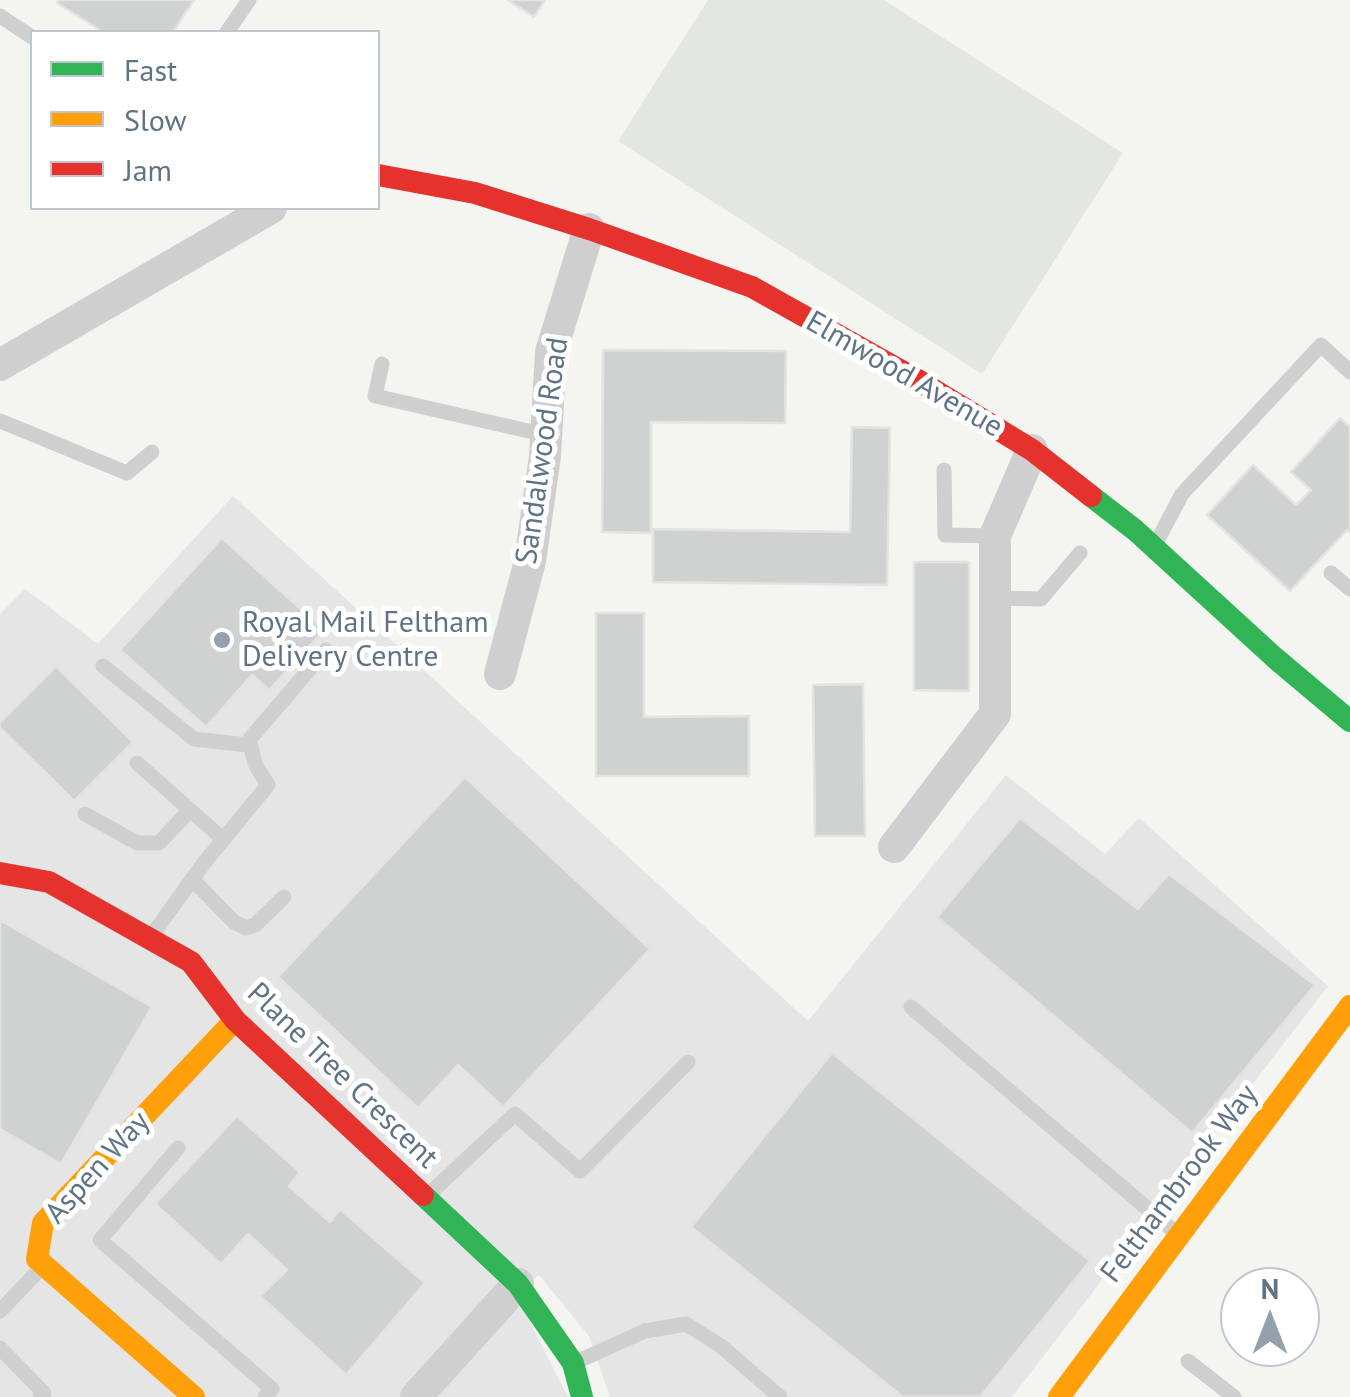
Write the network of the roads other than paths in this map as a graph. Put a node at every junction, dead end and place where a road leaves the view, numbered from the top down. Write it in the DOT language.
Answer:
graph roads {
  1 [pos="249,0"];
  2 [pos="0,16"];
  3 [pos="228,30"];
  4 [pos="30,36"];
  5 [pos="380,174"];
  6 [pos="268,210"];
  7 [pos="589,229"];
  8 [pos="382,364"];
  9 [pos="0,365"];
  10 [pos="1350,372"];
  11 [pos="0,422"];
  12 [pos="546,436"];
  13 [pos="1032,450"];
  14 [pos="152,452"];
  15 [pos="944,470"];
  16 [pos="995,536"];
  17 [pos="1155,546"];
  18 [pos="1080,553"];
  19 [pos="1332,573"];
  20 [pos="1350,589"];
  21 [pos="995,598"];
  22 [pos="326,650"];
  23 [pos="103,666"];
  24 [pos="500,674"];
  25 [pos="1342,708"];
  26 [pos="248,745"];
  27 [pos="137,763"];
  28 [pos="190,810"];
  29 [pos="85,814"];
  30 [pos="223,839"];
  31 [pos="894,847"];
  32 [pos="0,873"];
  33 [pos="192,879"];
  34 [pos="284,898"];
  35 [pos="150,938"];
  36 [pos="1350,1006"];
  37 [pos="911,1007"];
  38 [pos="235,1020"];
  39 [pos="688,1062"];
  40 [pos="178,1148"];
  41 [pos="426,1197"];
  42 [pos="1178,1236"];
  43 [pos="44,1264"];
  44 [pos="518,1284"];
  45 [pos="0,1311"];
  46 [pos="0,1348"];
  47 [pos="1188,1361"];
  48 [pos="572,1363"];
  49 [pos="40,1397"];
  50 [pos="194,1397"];
  51 [pos="265,1397"];
  52 [pos="416,1397"];
  53 [pos="582,1397"];
  54 [pos="780,1397"];
  55 [pos="1059,1397"];
  56 [pos="1234,1397"];
  1 -- 3 [label="lane"];
  2 -- 4 [label="lane"];
  5 -- 7 [label="street, Elmwood Avenue"];
  6 -- 9 [label="street"];
  7 -- 12 [label="street, Sandalwood Road"];
  7 -- 13 [label="street, Elmwood Avenue"];
  8 -- 12 [label="lane"];
  10 -- 17 [label="lane"];
  11 -- 14 [label="lane"];
  12 -- 24 [label="street, Sandalwood Road"];
  13 -- 16 [label="street"];
  13 -- 17 [label="street, Elmwood Avenue"];
  15 -- 16 [label="lane"];
  16 -- 21 [label="street"];
  17 -- 25 [label="street, Elmwood Avenue"];
  18 -- 21 [label="lane"];
  19 -- 20 [label="lane"];
  21 -- 31 [label="street"];
  22 -- 26 [label="lane"];
  23 -- 26 [label="lane"];
  26 -- 30 [label="lane"];
  27 -- 28 [label="lane"];
  28 -- 29 [label="lane"];
  28 -- 30 [label="lane"];
  30 -- 33 [label="lane"];
  32 -- 35 [label="street, Plane Tree Crescent"];
  33 -- 34 [label="lane"];
  33 -- 35 [label="lane"];
  35 -- 38 [label="street, Plane Tree Crescent"];
  36 -- 42 [label="street, Felthambrook Way"];
  37 -- 42 [label="lane"];
  38 -- 41 [label="street, Plane Tree Crescent"];
  38 -- 43 [label="street, Aspen Way"];
  39 -- 41 [label="lane"];
  40 -- 51 [label="lane"];
  41 -- 44 [label="street, Plane Tree Crescent"];
  42 -- 55 [label="street, Felthambrook Way"];
  43 -- 45 [label="lane"];
  43 -- 50 [label="street, Aspen Way"];
  44 -- 48 [label="street, Plane Tree Crescent"];
  44 -- 52 [label="street"];
  46 -- 49 [label="lane"];
  47 -- 56 [label="lane"];
  48 -- 53 [label="street, Plane Tree Crescent"];
  48 -- 54 [label="lane"];
}
